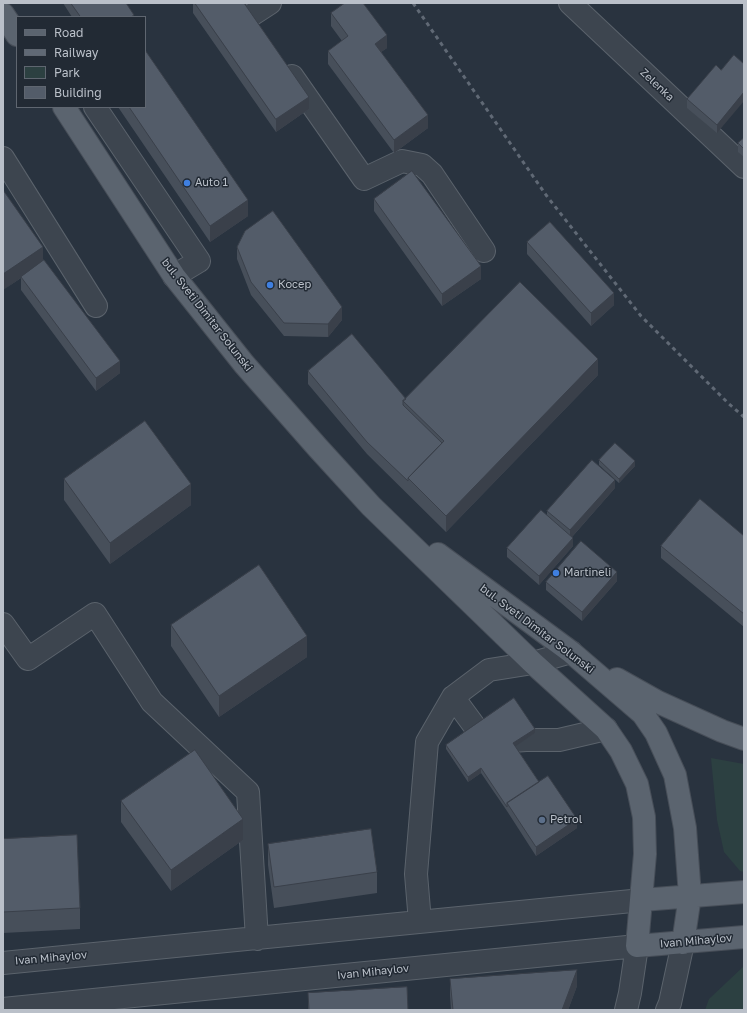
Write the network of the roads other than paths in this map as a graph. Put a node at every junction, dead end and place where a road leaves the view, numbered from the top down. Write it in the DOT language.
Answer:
graph roads {
  1 [pos="270,3"];
  2 [pos="570,3"];
  3 [pos="3,14"];
  4 [pos="250,16"];
  5 [pos="16,34"];
  6 [pos="282,62"];
  7 [pos="65,108"];
  8 [pos="96,108"];
  9 [pos="3,158"];
  10 [pos="744,167"];
  11 [pos="484,251"];
  12 [pos="174,276"];
  13 [pos="96,306"];
  14 [pos="372,506"];
  15 [pos="3,624"];
  16 [pos="571,652"];
  17 [pos="533,662"];
  18 [pos="453,697"];
  19 [pos="606,728"];
  20 [pos="744,739"];
  21 [pos="744,892"];
  22 [pos="690,896"];
  23 [pos="642,900"];
  24 [pos="420,922"];
  25 [pos="744,938"];
  26 [pos="258,939"];
  27 [pos="683,943"];
  28 [pos="636,946"];
  29 [pos="3,963"];
  30 [pos="3,1009"];
  31 [pos="626,1010"];
  32 [pos="667,1010"];
  1 -- 4 [label="street"];
  2 -- 10 [label="street, Zelenka"];
  3 -- 5 [label="main road"];
  6 -- 11 [label="street"];
  7 -- 12 [label="main road, bul. Sveti Dimitar Solunski"];
  8 -- 12 [label="street"];
  9 -- 13 [label="street"];
  12 -- 14 [label="main road, bul. Sveti Dimitar Solunski"];
  14 -- 16 [label="main road, bul. Sveti Dimitar Solunski"];
  14 -- 17 [label="main road, bul. Sveti Dimitar Solunski"];
  15 -- 26 [label="street"];
  16 -- 17 [label="street"];
  16 -- 20 [label="main road"];
  16 -- 22 [label="main road, bul. Sveti Dimitar Solunski"];
  17 -- 18 [label="street"];
  17 -- 19 [label="main road, bul. Sveti Dimitar Solunski"];
  18 -- 19 [label="street"];
  18 -- 24 [label="street"];
  19 -- 23 [label="main road, bul. Sveti Dimitar Solunski"];
  21 -- 22 [label="main road, Ivan Mihaylov"];
  22 -- 23 [label="main road, Ivan Mihaylov"];
  22 -- 27 [label="main road, bul. Sveti Dimitar Solunski"];
  23 -- 24 [label="street, Ivan Mihaylov"];
  23 -- 28 [label="main road, bul. Sveti Dimitar Solunski"];
  24 -- 26 [label="street, Ivan Mihaylov"];
  25 -- 27 [label="main road, Ivan Mihaylov"];
  26 -- 29 [label="street, Ivan Mihaylov"];
  27 -- 28 [label="main road, Ivan Mihaylov"];
  27 -- 32 [label="street"];
  28 -- 30 [label="street, Ivan Mihaylov"];
  28 -- 31 [label="street"];
}
